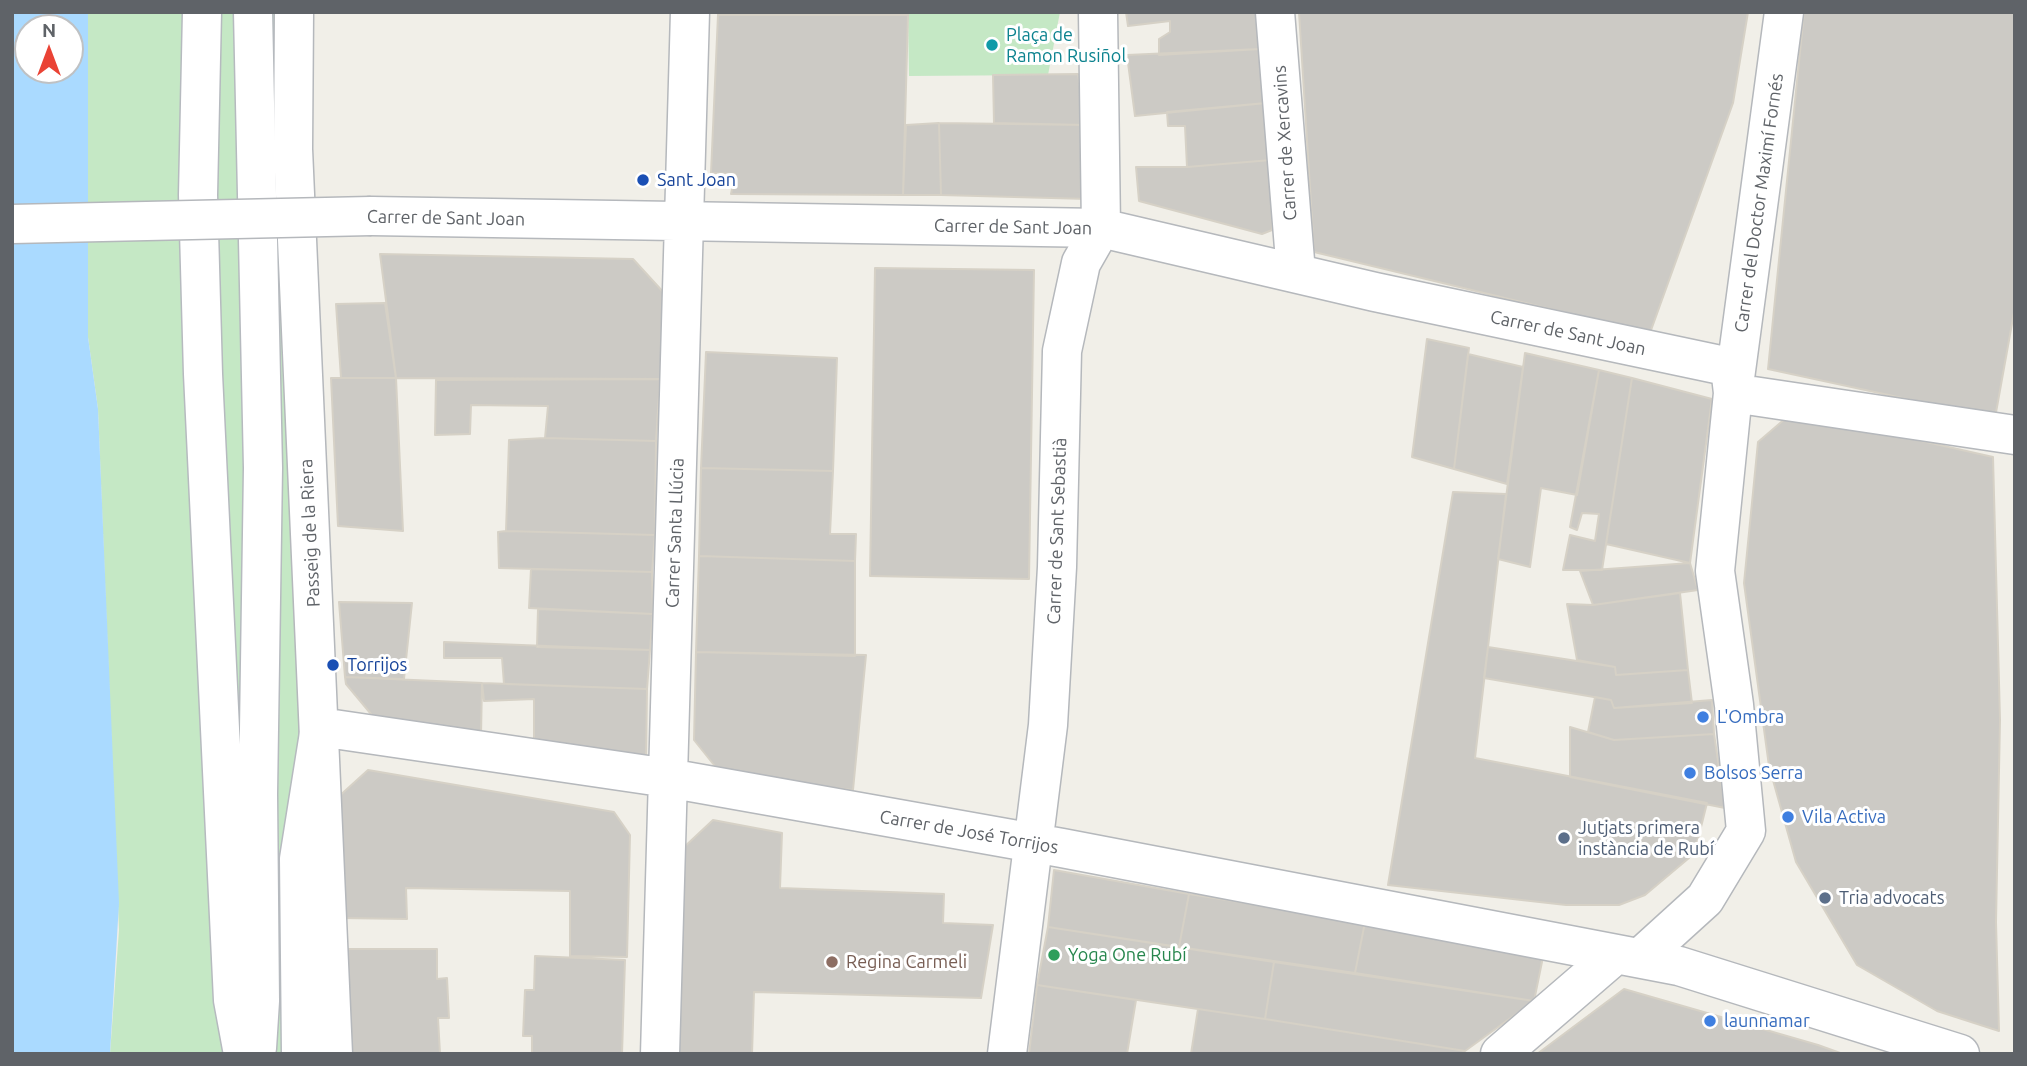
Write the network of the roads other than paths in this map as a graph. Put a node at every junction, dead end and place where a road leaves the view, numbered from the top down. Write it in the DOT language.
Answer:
graph roads {
  1 [pos="202,12"];
  2 [pos="253,12"];
  3 [pos="295,12"];
  4 [pos="690,12"];
  5 [pos="1098,12"];
  6 [pos="1275,12"];
  7 [pos="1784,12"];
  8 [pos="12,223"];
  9 [pos="683,223"];
  10 [pos="1101,228"];
  11 [pos="1296,273"];
  12 [pos="1733,393"];
  13 [pos="2015,435"];
  14 [pos="320,727"];
  15 [pos="668,778"];
  16 [pos="1033,843"];
  17 [pos="1628,956"];
  18 [pos="243,1054"];
  19 [pos="256,1054"];
  20 [pos="301,1054"];
  21 [pos="333,1054"];
  22 [pos="660,1054"];
  23 [pos="1007,1054"];
  24 [pos="1500,1054"];
  25 [pos="1960,1054"];
  1 -- 18 [label="street"];
  2 -- 19 [label="street"];
  3 -- 14 [label="street, Passeig de la Riera"];
  4 -- 9 [label="street, Carrer Santa Llúcia"];
  5 -- 10 [label="street, Carrer de Sant Sebastià"];
  6 -- 11 [label="street, Carrer de Xercavins"];
  7 -- 12 [label="street, Carrer del Doctor Maximí Fornés"];
  8 -- 9 [label="street, Carrer de Sant Joan, bridge"];
  9 -- 10 [label="street, Carrer de Sant Joan"];
  9 -- 15 [label="street, Carrer Santa Llúcia"];
  10 -- 11 [label="street, Carrer de Sant Joan"];
  10 -- 16 [label="street, Carrer de Sant Sebastià"];
  11 -- 12 [label="street, Carrer de Sant Joan"];
  12 -- 13 [label="street"];
  12 -- 17 [label="street, Carrer del Doctor Maximí Fornés"];
  14 -- 15 [label="street, Carrer de José Torrijos"];
  14 -- 20 [label="street"];
  14 -- 21 [label="street, Passeig de la Riera"];
  15 -- 16 [label="street, Carrer de José Torrijos"];
  15 -- 22 [label="street, Carrer Santa Llúcia"];
  16 -- 17 [label="street, Carrer de José Torrijos"];
  16 -- 23 [label="street, Carrer de Sant Sebastià"];
  17 -- 24 [label="street, Carrer del Doctor Maximí Fornés"];
  17 -- 25 [label="street, Carrer de José Torrijos"];
}
